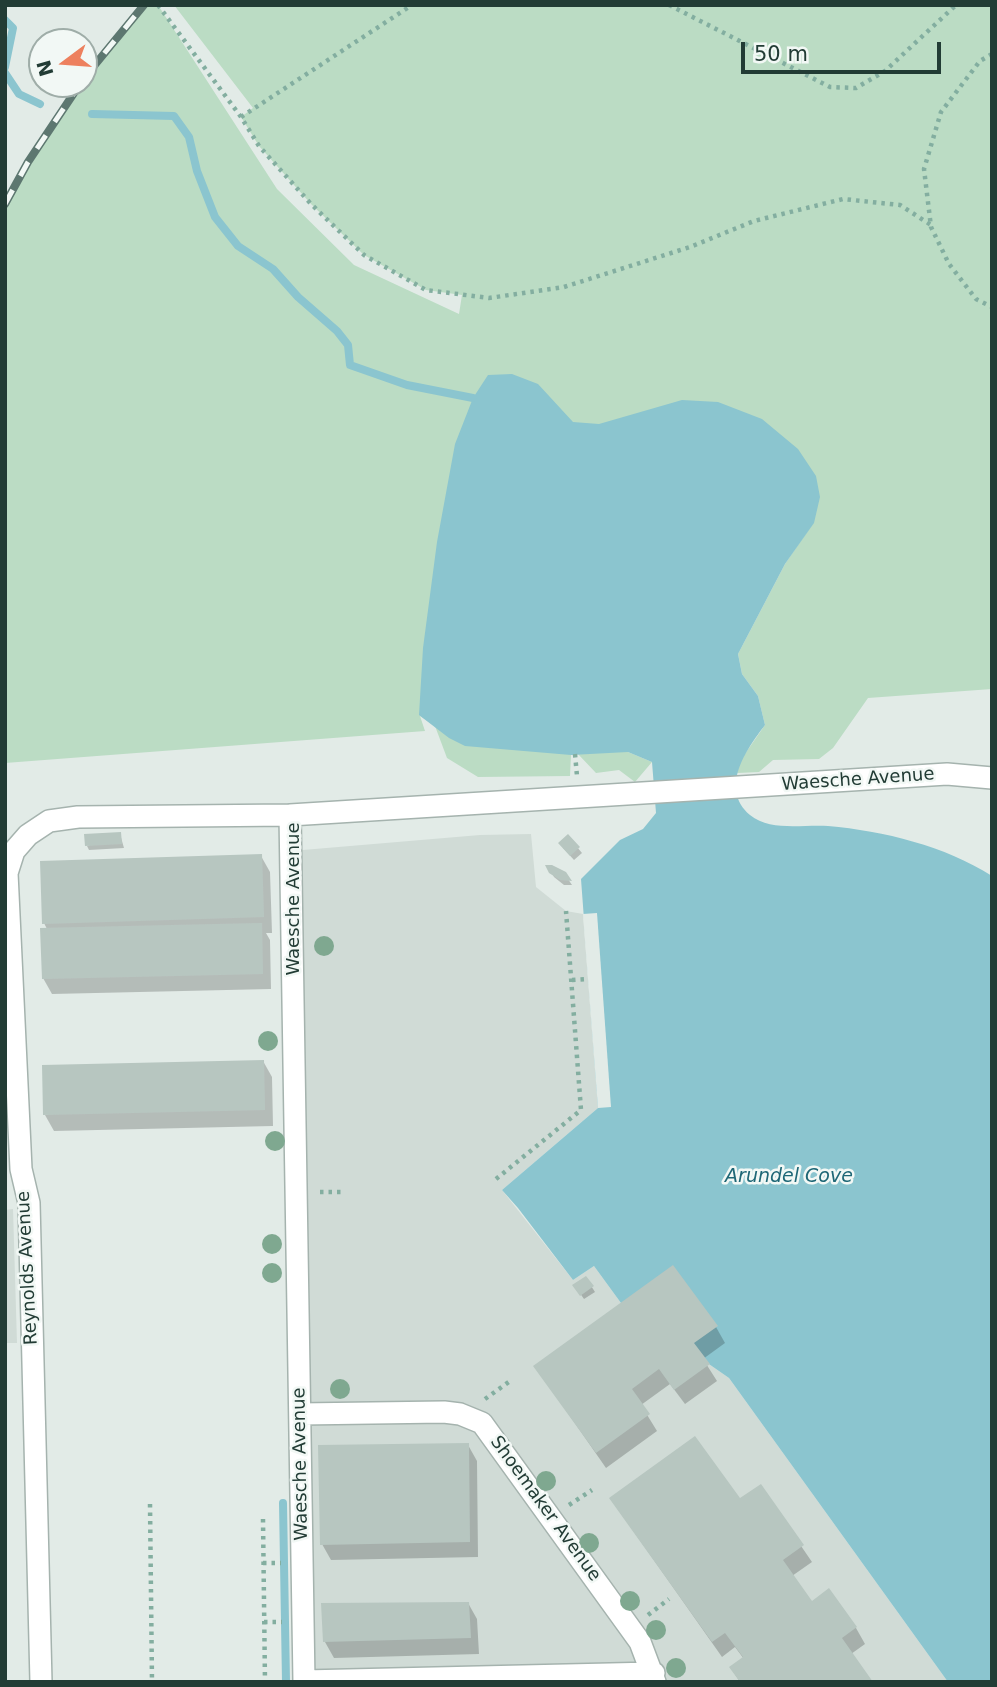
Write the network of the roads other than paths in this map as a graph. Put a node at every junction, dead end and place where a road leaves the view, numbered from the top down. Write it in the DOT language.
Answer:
graph roads {
  1 [pos="992,778"];
  2 [pos="290,815"];
  3 [pos="300,1414"];
  4 [pos="654,1677"];
  5 [pos="304,1681"];
  6 [pos="41,1682"];
  1 -- 2 [label="street, Waesche Avenue"];
  2 -- 3 [label="street, Waesche Avenue"];
  2 -- 6 [label="street, Reynolds Avenue"];
  3 -- 4 [label="street, Shoemaker Avenue"];
  3 -- 5 [label="street, Waesche Avenue"];
  4 -- 5 [label="street"];
}
